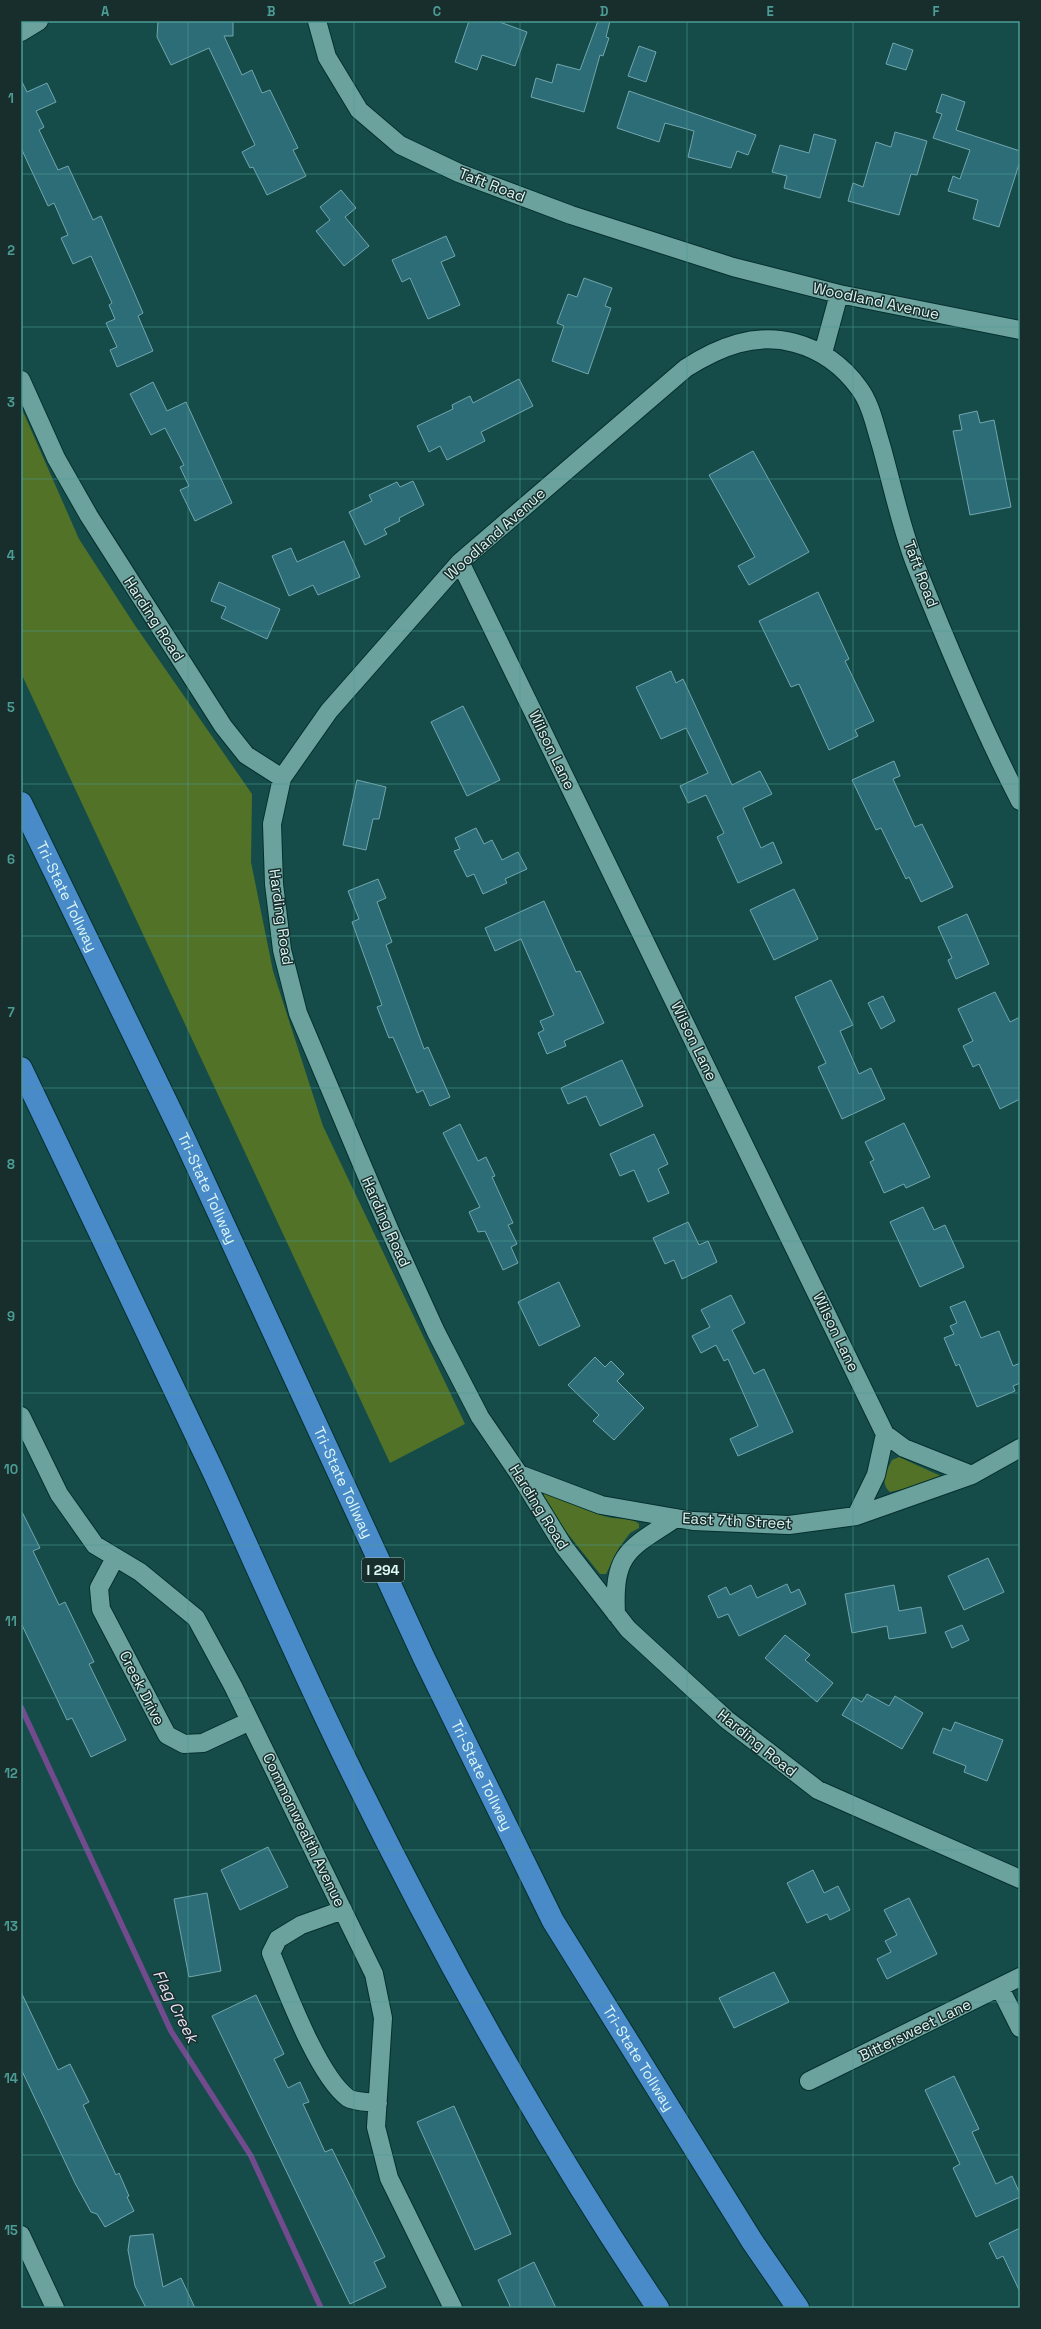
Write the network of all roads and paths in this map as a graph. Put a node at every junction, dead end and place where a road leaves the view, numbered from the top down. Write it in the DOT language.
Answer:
graph roads {
  1 [pos="39,21"];
  2 [pos="317,21"];
  3 [pos="21,32"];
  4 [pos="733,267"];
  5 [pos="839,294"];
  6 [pos="1020,330"];
  7 [pos="823,353"];
  8 [pos="686,368"];
  9 [pos="21,380"];
  10 [pos="460,562"];
  11 [pos="282,778"];
  12 [pos="1020,801"];
  13 [pos="21,803"];
  14 [pos="21,1068"];
  15 [pos="21,1416"];
  16 [pos="885,1434"];
  17 [pos="1020,1448"];
  18 [pos="519,1474"];
  19 [pos="972,1475"];
  20 [pos="856,1516"];
  21 [pos="676,1518"];
  22 [pos="115,1558"];
  23 [pos="616,1614"];
  24 [pos="250,1721"];
  25 [pos="1020,1879"];
  26 [pos="343,1910"];
  27 [pos="1020,1977"];
  28 [pos="1000,1988"];
  29 [pos="1020,2028"];
  30 [pos="809,2081"];
  31 [pos="378,2103"];
  32 [pos="21,2235"];
  33 [pos="55,2308"];
  34 [pos="453,2308"];
  35 [pos="658,2308"];
  36 [pos="798,2308"];
  1 -- 3 [label="street"];
  2 -- 4 [label="street, Taft Road"];
  4 -- 5 [label="street, Woodland Avenue"];
  5 -- 6 [label="street, Woodland Avenue"];
  5 -- 7 [label="street"];
  7 -- 8 [label="street, Taft Road"];
  7 -- 12 [label="street, Taft Road"];
  8 -- 10 [label="street, Woodland Avenue"];
  9 -- 11 [label="street, Harding Road"];
  10 -- 11 [label="street, Woodland Avenue"];
  10 -- 16 [label="street, Wilson Lane"];
  11 -- 18 [label="street, Harding Road"];
  13 -- 36 [label="highway, Tri-State Tollway / I 294"];
  14 -- 35 [label="highway"];
  15 -- 22 [label="street, Commonwealth Avenue"];
  16 -- 19 [label="street, Wilson Lane"];
  16 -- 20 [label="street"];
  17 -- 19 [label="street, East 7th Street"];
  18 -- 21 [label="street, East 7th Street"];
  18 -- 23 [label="street, Harding Road"];
  19 -- 20 [label="street, East 7th Street"];
  20 -- 21 [label="street, East 7th Street"];
  21 -- 23 [label="street"];
  22 -- 24 [label="street, Commonwealth Avenue"];
  22 -- 24 [label="street, Creek Drive"];
  23 -- 25 [label="street, Harding Road"];
  24 -- 26 [label="street, Commonwealth Avenue"];
  26 -- 31 [label="street, Commonwealth Avenue"];
  26 -- 31 [label="street"];
  27 -- 28 [label="street, Bittersweet Lane"];
  28 -- 29 [label="street"];
  28 -- 30 [label="street, Bittersweet Lane"];
  31 -- 34 [label="street, Commonwealth Avenue"];
  32 -- 33 [label="street"];
}
